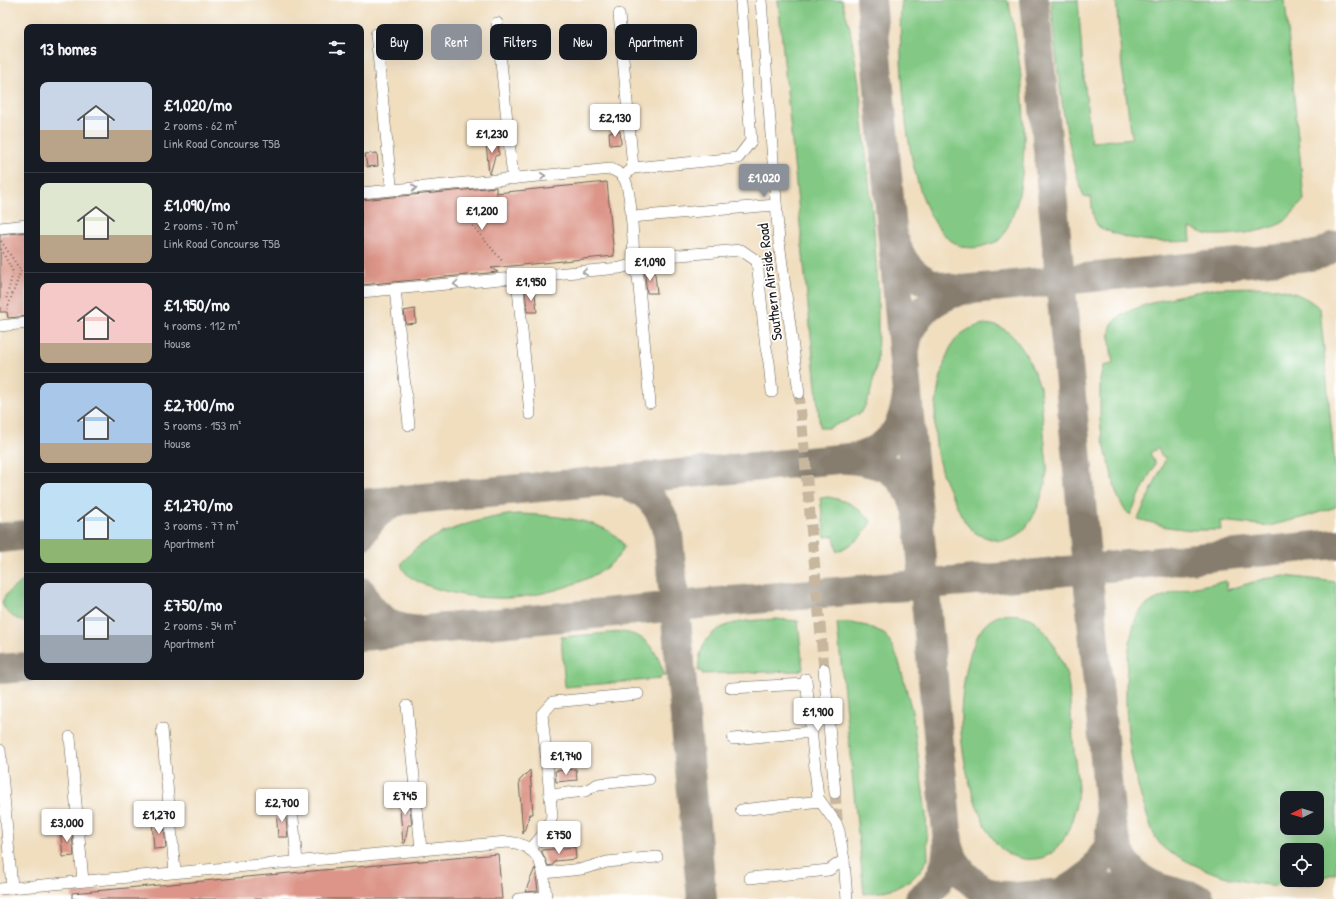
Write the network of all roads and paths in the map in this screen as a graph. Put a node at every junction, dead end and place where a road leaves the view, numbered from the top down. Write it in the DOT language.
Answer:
graph roads {
  1 [pos="761,0"];
  2 [pos="741,3"];
  3 [pos="619,14"];
  4 [pos="497,23"];
  5 [pos="379,60"];
  6 [pos="633,168"];
  7 [pos="623,177"];
  8 [pos="512,179"];
  9 [pos="391,184"];
  10 [pos="364,193"];
  11 [pos="496,195"];
  12 [pos="776,205"];
  13 [pos="631,217"];
  14 [pos="24,225"];
  15 [pos="0,228"];
  16 [pos="1,241"];
  17 [pos="1,249"];
  18 [pos="503,262"];
  19 [pos="632,263"];
  20 [pos="517,278"];
  21 [pos="395,289"];
  22 [pos="364,292"];
  23 [pos="6,300"];
  24 [pos="7,309"];
  25 [pos="24,323"];
  26 [pos="0,326"];
  27 [pos="772,392"];
  28 [pos="799,393"];
  29 [pos="650,403"];
  30 [pos="530,414"];
  31 [pos="409,425"];
  32 [pos="824,669"];
  33 [pos="731,688"];
  34 [pos="638,694"];
  35 [pos="407,706"];
  36 [pos="162,729"];
  37 [pos="811,732"];
  38 [pos="70,737"];
  39 [pos="732,739"];
  40 [pos="0,750"];
  41 [pos="649,779"];
  42 [pos="835,793"];
  43 [pos="550,795"];
  44 [pos="292,797"];
  45 [pos="820,801"];
  46 [pos="741,810"];
  47 [pos="421,849"];
  48 [pos="530,850"];
  49 [pos="657,857"];
  50 [pos="844,860"];
  51 [pos="298,861"];
  52 [pos="175,872"];
  53 [pos="544,873"];
  54 [pos="750,878"];
  55 [pos="83,881"];
  56 [pos="12,888"];
  57 [pos="0,889"];
  58 [pos="546,898"];
  59 [pos="518,899"];
  60 [pos="847,899"];
  1 -- 12 [label="street, Southern Airside Road"];
  2 -- 6 [label="street"];
  3 -- 6 [label="street"];
  4 -- 8 [label="street"];
  5 -- 9 [label="street"];
  6 -- 7 [label="street"];
  8 -- 7 [label="street, one-way"];
  7 -- 13 [label="street"];
  10 -- 8 [label="street, one-way"];
  11 -- 18 [label="path"];
  12 -- 13 [label="street"];
  12 -- 28 [label="street, Southern Airside Road"];
  13 -- 19 [label="street"];
  14 -- 15 [label="street"];
  16 -- 24 [label="path"];
  17 -- 23 [label="path"];
  19 -- 20 [label="street, one-way"];
  19 -- 27 [label="street"];
  19 -- 29 [label="street"];
  20 -- 21 [label="street, one-way"];
  20 -- 30 [label="street"];
  21 -- 22 [label="street"];
  21 -- 31 [label="street"];
  25 -- 26 [label="street"];
  32 -- 42 [label="street"];
  33 -- 37 [label="street"];
  34 -- 43 [label="street"];
  35 -- 47 [label="street"];
  36 -- 52 [label="street"];
  37 -- 39 [label="street"];
  37 -- 45 [label="street"];
  38 -- 55 [label="street"];
  40 -- 56 [label="street"];
  41 -- 43 [label="street"];
  43 -- 48 [label="street"];
  44 -- 51 [label="street"];
  45 -- 46 [label="street"];
  45 -- 50 [label="street"];
  47 -- 48 [label="street"];
  47 -- 51 [label="street"];
  48 -- 53 [label="street"];
  49 -- 53 [label="street"];
  50 -- 54 [label="street"];
  50 -- 60 [label="street"];
  51 -- 52 [label="street"];
  52 -- 55 [label="street"];
  53 -- 58 [label="street"];
  55 -- 56 [label="street"];
  56 -- 57 [label="street"];
  58 -- 59 [label="street"];
}
